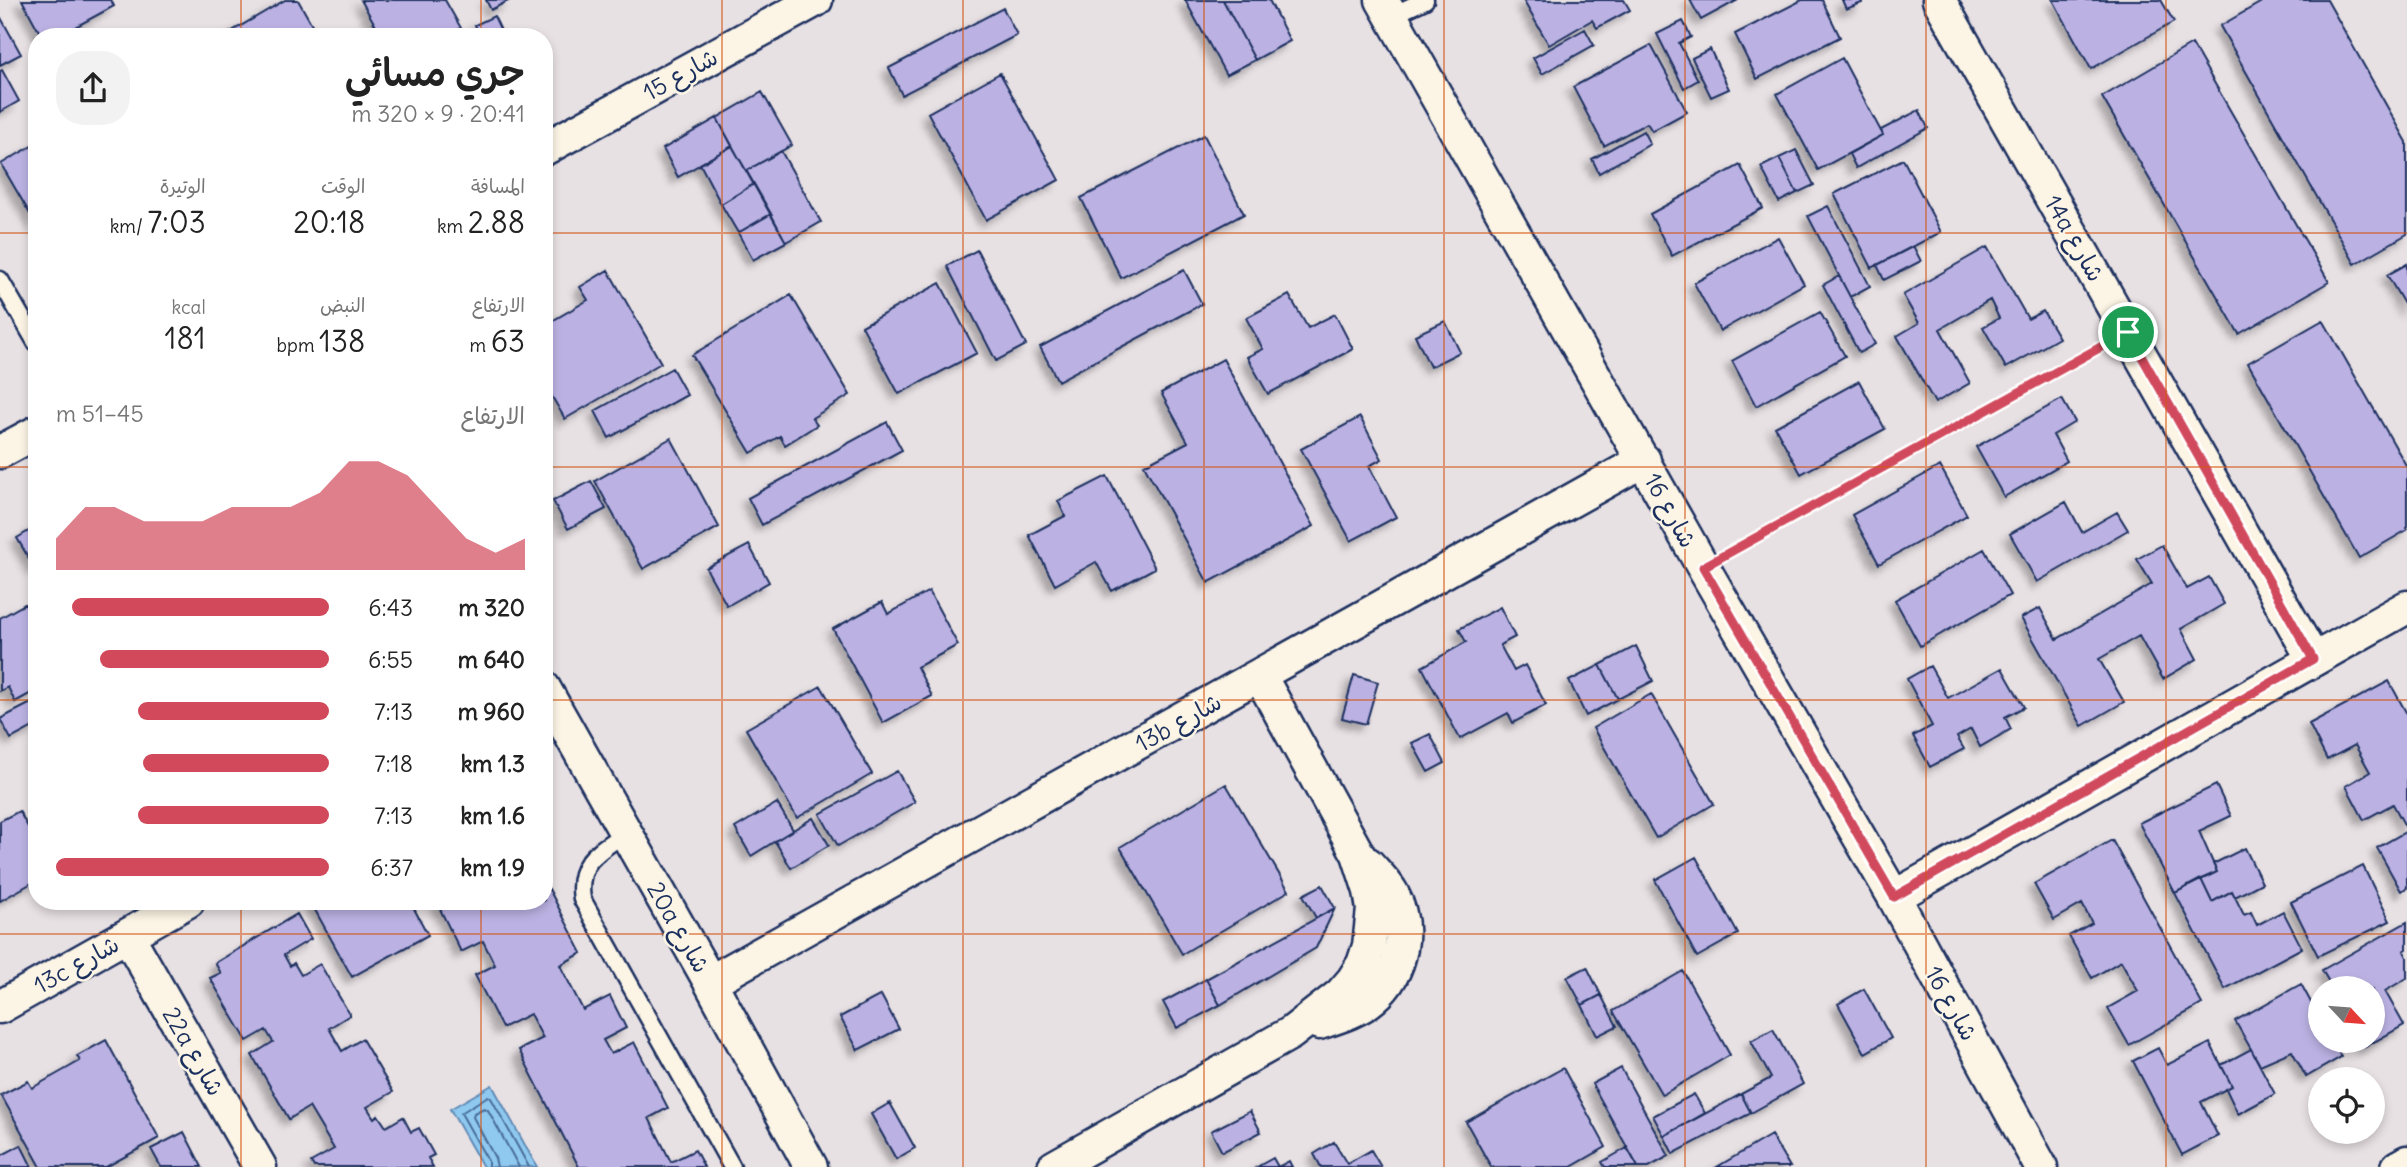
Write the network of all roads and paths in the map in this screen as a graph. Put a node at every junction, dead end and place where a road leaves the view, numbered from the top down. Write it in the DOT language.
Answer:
graph roads {
  1 [pos="816,0"];
  2 [pos="1425,0"];
  3 [pos="1939,0"];
  4 [pos="1387,8"];
  5 [pos="553,144"];
  6 [pos="0,280"];
  7 [pos="28,328"];
  8 [pos="2128,332"];
  9 [pos="28,437"];
  10 [pos="0,452"];
  11 [pos="1644,460"];
  12 [pos="1703,567"];
  13 [pos="2407,607"];
  14 [pos="2313,659"];
  15 [pos="1260,676"];
  16 [pos="553,706"];
  17 [pos="625,833"];
  18 [pos="1894,897"];
  19 [pos="173,910"];
  20 [pos="128,936"];
  21 [pos="710,982"];
  22 [pos="0,1007"];
  23 [pos="2407,1162"];
  24 [pos="260,1167"];
  25 [pos="732,1167"];
  26 [pos="811,1167"];
  27 [pos="1054,1167"];
  28 [pos="2041,1167"];
  29 [pos="2398,1167"];
  1 -- 5 [label="street, شارع 15"];
  2 -- 4 [label="lane"];
  3 -- 8 [label="street, 14a شارع"];
  4 -- 11 [label="street, شارع 16"];
  6 -- 7 [label="lane"];
  8 -- 12 [label="path"];
  8 -- 14 [label="street, 14a شارع"];
  9 -- 10 [label="street"];
  11 -- 12 [label="street, شارع 16"];
  11 -- 15 [label="street, 13b شارع"];
  12 -- 18 [label="street, شارع 16"];
  13 -- 14 [label="street"];
  14 -- 18 [label="street"];
  15 -- 21 [label="street, 13b شارع"];
  15 -- 27 [label="street"];
  16 -- 17 [label="street, 20a شارع"];
  17 -- 21 [label="street, 20a شارع"];
  17 -- 25 [label="lane"];
  18 -- 28 [label="street, شارع 16"];
  19 -- 20 [label="street, 13c شارع"];
  20 -- 22 [label="street, 13c شارع"];
  20 -- 24 [label="street, 22a شارع"];
  21 -- 26 [label="street, 20a شارع"];
  23 -- 29 [label="street"];
}
